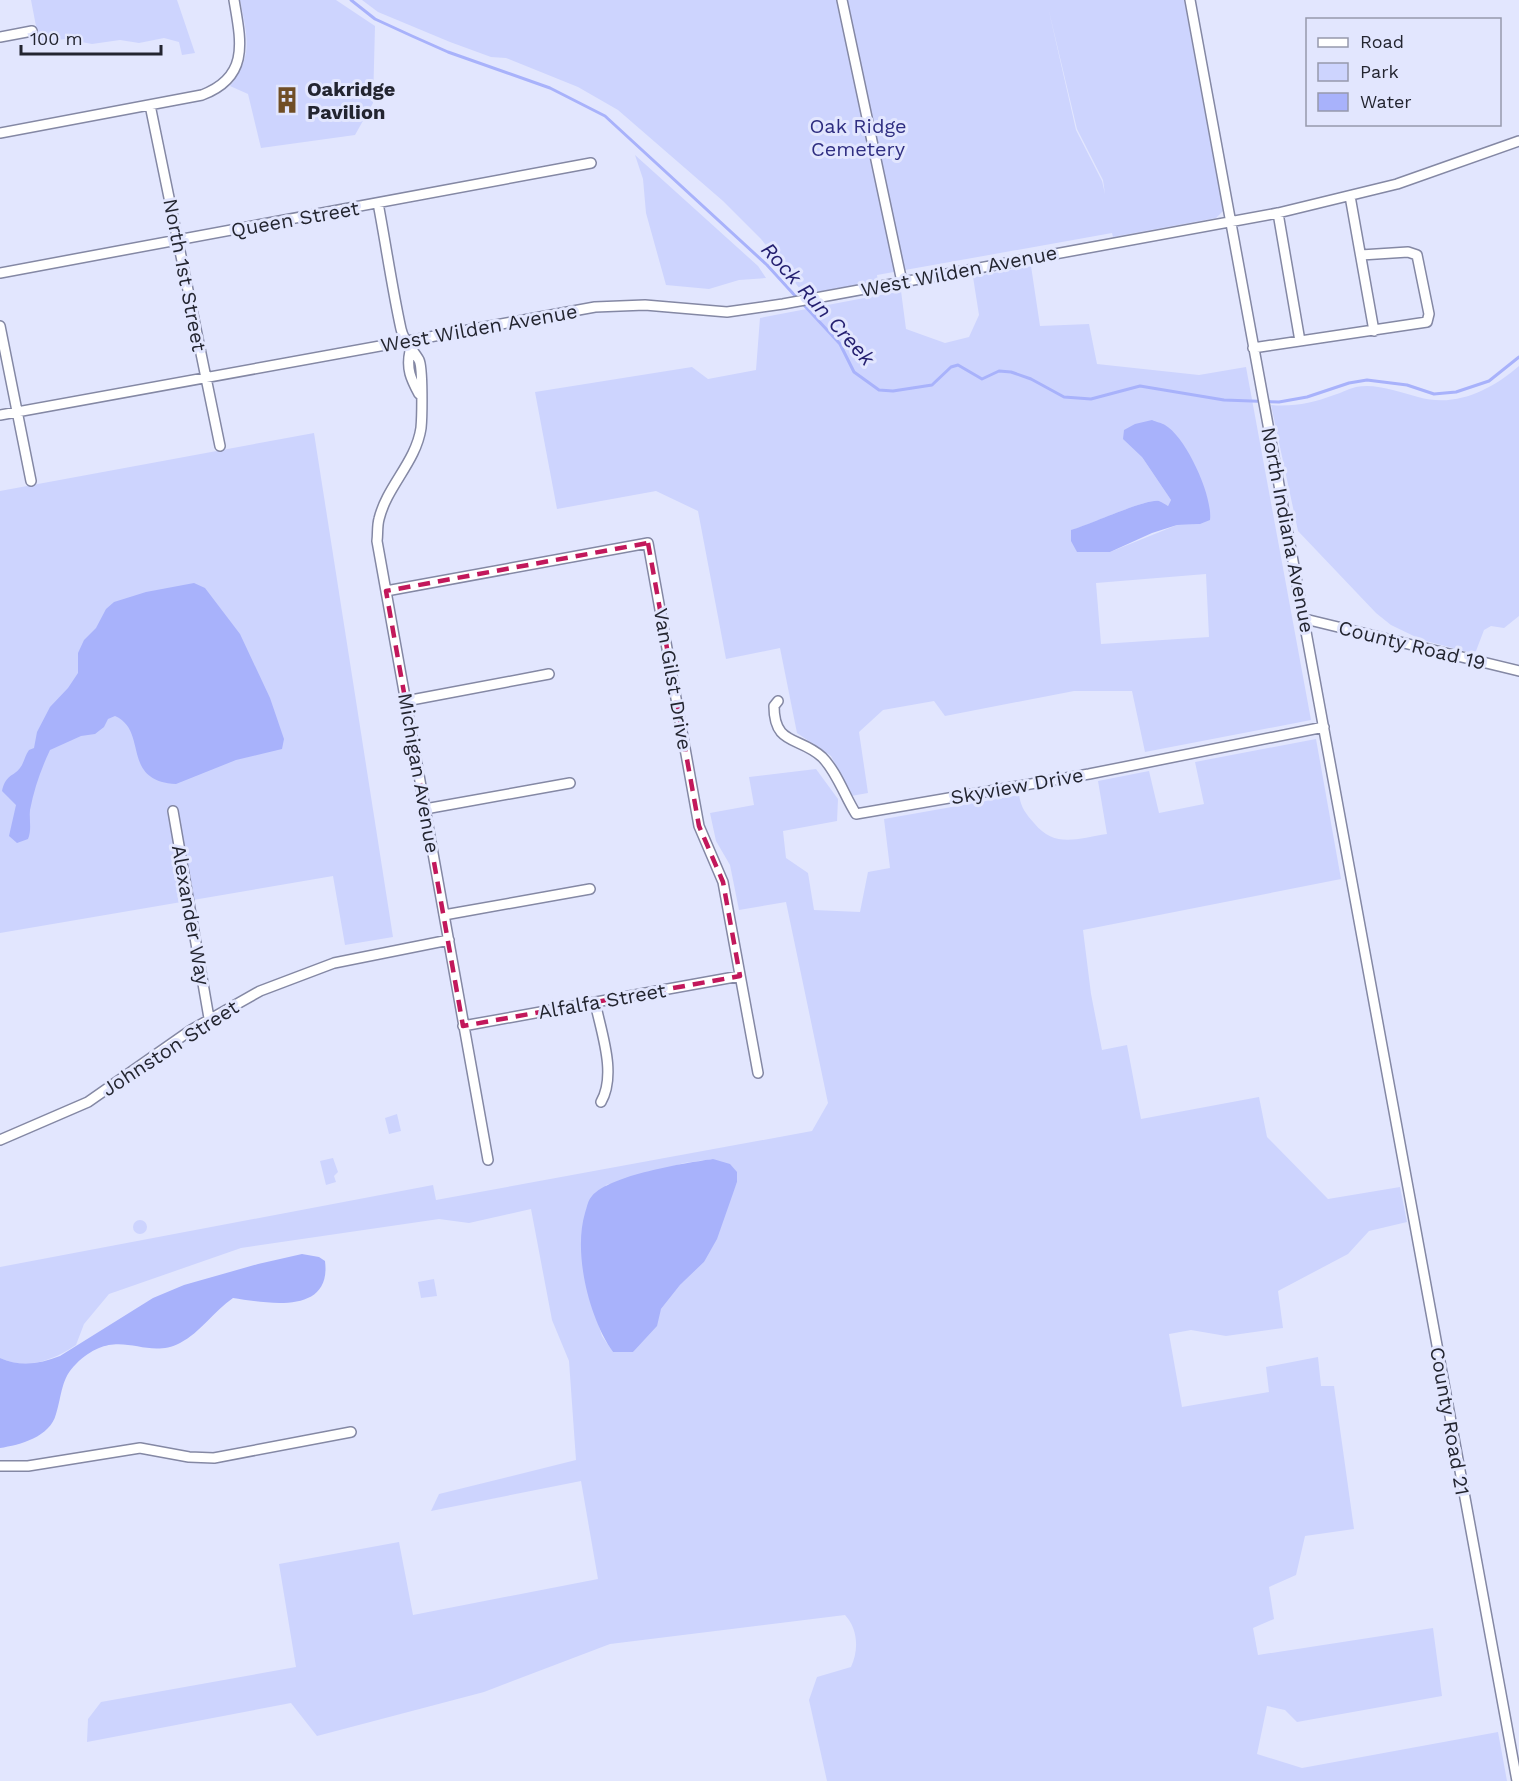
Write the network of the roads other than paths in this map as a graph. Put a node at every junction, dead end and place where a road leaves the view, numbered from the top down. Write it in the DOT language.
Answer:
graph roads {
  1 [pos="234,0"];
  2 [pos="842,0"];
  3 [pos="1190,0"];
  4 [pos="32,31"];
  5 [pos="0,37"];
  6 [pos="150,105"];
  7 [pos="0,132"];
  8 [pos="1519,141"];
  9 [pos="591,163"];
  10 [pos="1350,196"];
  11 [pos="378,203"];
  12 [pos="1278,213"];
  13 [pos="1230,221"];
  14 [pos="178,240"];
  15 [pos="1360,255"];
  16 [pos="0,273"];
  17 [pos="902,282"];
  18 [pos="0,326"];
  19 [pos="1374,331"];
  20 [pos="405,341"];
  21 [pos="1300,341"];
  22 [pos="1253,348"];
  23 [pos="206,378"];
  24 [pos="18,412"];
  25 [pos="0,415"];
  26 [pos="220,446"];
  27 [pos="31,481"];
  28 [pos="386,591"];
  29 [pos="1305,620"];
  30 [pos="1519,671"];
  31 [pos="549,674"];
  32 [pos="406,701"];
  33 [pos="778,702"];
  34 [pos="1324,728"];
  35 [pos="570,783"];
  36 [pos="425,809"];
  37 [pos="173,811"];
  38 [pos="590,889"];
  39 [pos="444,915"];
  40 [pos="449,940"];
  41 [pos="740,976"];
  42 [pos="595,1002"];
  43 [pos="209,1018"];
  44 [pos="464,1026"];
  45 [pos="1384,1061"];
  46 [pos="758,1073"];
  47 [pos="602,1102"];
  48 [pos="0,1140"];
  49 [pos="488,1160"];
  50 [pos="351,1432"];
  51 [pos="0,1466"];
  52 [pos="1517,1781"];
  1 -- 6 [label="street"];
  2 -- 17 [label="street"];
  3 -- 13 [label="street, North Indiana Avenue"];
  4 -- 5 [label="street"];
  6 -- 7 [label="street"];
  6 -- 14 [label="street, North 1st Street"];
  8 -- 10 [label="street, West Wilden Avenue"];
  9 -- 11 [label="street, Queen Street"];
  10 -- 12 [label="street, West Wilden Avenue"];
  10 -- 15 [label="street"];
  11 -- 14 [label="street, Queen Street"];
  11 -- 20 [label="street, Michigan Avenue"];
  12 -- 13 [label="street, West Wilden Avenue"];
  12 -- 21 [label="street"];
  13 -- 17 [label="street, West Wilden Avenue"];
  13 -- 22 [label="street, North Indiana Avenue"];
  14 -- 16 [label="street, Queen Street"];
  14 -- 23 [label="street, North 1st Street"];
  15 -- 19 [label="street"];
  15 -- 19 [label="street"];
  17 -- 20 [label="street, West Wilden Avenue"];
  18 -- 24 [label="street"];
  19 -- 21 [label="street"];
  20 -- 23 [label="street, West Wilden Avenue"];
  20 -- 28 [label="street, Michigan Avenue"];
  21 -- 22 [label="street"];
  22 -- 29 [label="street, North Indiana Avenue"];
  23 -- 24 [label="street, West Wilden Avenue"];
  23 -- 26 [label="street, North 1st Street"];
  24 -- 25 [label="street, West Wilden Avenue"];
  24 -- 27 [label="street"];
  28 -- 32 [label="street, Michigan Avenue"];
  28 -- 41 [label="street, Van Gilst Drive"];
  29 -- 30 [label="street, County Road 19"];
  29 -- 34 [label="street, North Indiana Avenue"];
  31 -- 32 [label="street"];
  32 -- 36 [label="street, Michigan Avenue"];
  33 -- 34 [label="street, Skyview Drive"];
  34 -- 45 [label="street, North Indiana Avenue"];
  35 -- 36 [label="street"];
  36 -- 39 [label="street, Michigan Avenue"];
  37 -- 43 [label="street, Alexander Way"];
  38 -- 39 [label="street"];
  39 -- 40 [label="street, Michigan Avenue"];
  40 -- 43 [label="street, Johnston Street"];
  40 -- 44 [label="street, Michigan Avenue"];
  41 -- 42 [label="street, Alfalfa Street"];
  41 -- 46 [label="street, Van Gilst Drive"];
  42 -- 44 [label="street, Alfalfa Street"];
  42 -- 47 [label="street"];
  43 -- 48 [label="street, Johnston Street"];
  44 -- 49 [label="street, Michigan Avenue"];
  45 -- 52 [label="street, County Road 21"];
  50 -- 51 [label="street"];
}
